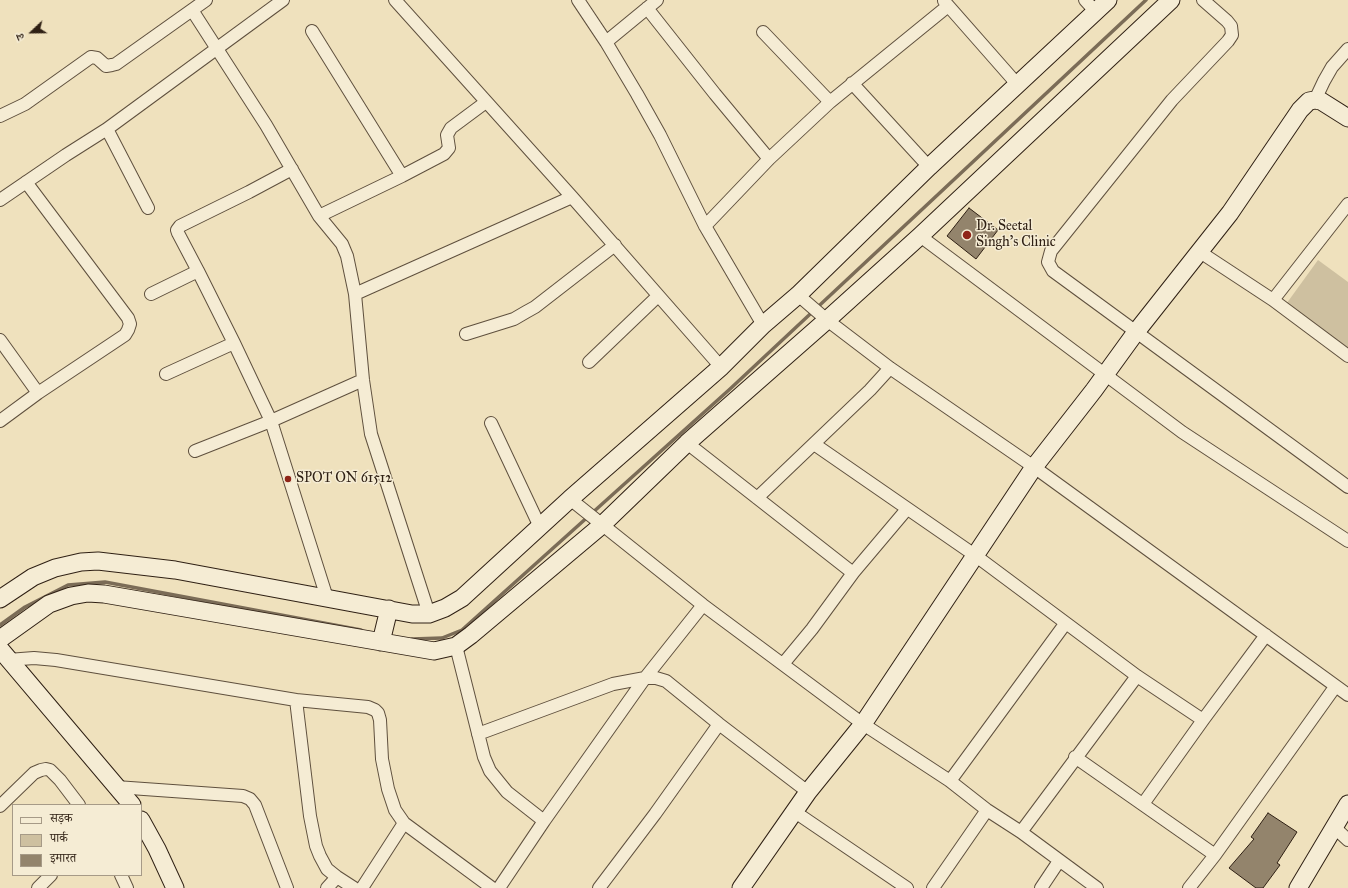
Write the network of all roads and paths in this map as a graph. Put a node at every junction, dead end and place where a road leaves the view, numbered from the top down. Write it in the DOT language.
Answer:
graph roads {
  1 [pos="206,0"];
  2 [pos="283,0"];
  3 [pos="395,0"];
  4 [pos="578,0"];
  5 [pos="1171,0"];
  6 [pos="1202,0"];
  7 [pos="945,3"];
  8 [pos="652,4"];
  9 [pos="1096,4"];
  10 [pos="192,10"];
  11 [pos="312,31"];
  12 [pos="763,32"];
  13 [pos="606,42"];
  14 [pos="217,48"];
  15 [pos="1348,49"];
  16 [pos="852,83"];
  17 [pos="1017,84"];
  18 [pos="1315,100"];
  19 [pos="486,102"];
  20 [pos="830,102"];
  21 [pos="0,116"];
  22 [pos="1348,118"];
  23 [pos="107,129"];
  24 [pos="769,159"];
  25 [pos="929,167"];
  26 [pos="292,169"];
  27 [pos="402,176"];
  28 [pos="26,182"];
  29 [pos="572,197"];
  30 [pos="0,200"];
  31 [pos="148,208"];
  32 [pos="1347,209"];
  33 [pos="319,216"];
  34 [pos="705,226"];
  35 [pos="920,236"];
  36 [pos="615,246"];
  37 [pos="1200,252"];
  38 [pos="198,271"];
  39 [pos="151,294"];
  40 [pos="355,294"];
  41 [pos="658,296"];
  42 [pos="802,299"];
  43 [pos="1273,300"];
  44 [pos="824,318"];
  45 [pos="763,325"];
  46 [pos="1136,332"];
  47 [pos="466,334"];
  48 [pos="0,340"];
  49 [pos="234,343"];
  50 [pos="1348,356"];
  51 [pos="589,362"];
  52 [pos="721,367"];
  53 [pos="890,368"];
  54 [pos="166,374"];
  55 [pos="1106,374"];
  56 [pos="363,380"];
  57 [pos="38,394"];
  58 [pos="271,420"];
  59 [pos="0,422"];
  60 [pos="492,423"];
  61 [pos="687,443"];
  62 [pos="814,444"];
  63 [pos="195,452"];
  64 [pos="1034,467"];
  65 [pos="1348,487"];
  66 [pos="757,498"];
  67 [pos="573,502"];
  68 [pos="907,509"];
  69 [pos="597,521"];
  70 [pos="540,527"];
  71 [pos="1348,541"];
  72 [pos="976,556"];
  73 [pos="853,573"];
  74 [pos="327,598"];
  75 [pos="0,599"];
  76 [pos="703,605"];
  77 [pos="388,614"];
  78 [pos="429,614"];
  79 [pos="1065,624"];
  80 [pos="1266,635"];
  81 [pos="0,639"];
  82 [pos="381,640"];
  83 [pos="456,646"];
  84 [pos="4,655"];
  85 [pos="783,664"];
  86 [pos="1136,676"];
  87 [pos="645,678"];
  88 [pos="1335,687"];
  89 [pos="1348,695"];
  90 [pos="296,700"];
  91 [pos="1203,720"];
  92 [pos="718,724"];
  93 [pos="864,724"];
  94 [pos="478,734"];
  95 [pos="1076,757"];
  96 [pos="950,781"];
  97 [pos="116,787"];
  98 [pos="808,792"];
  99 [pos="78,804"];
  100 [pos="131,804"];
  101 [pos="1143,804"];
  102 [pos="1348,804"];
  103 [pos="0,806"];
  104 [pos="987,810"];
  105 [pos="795,812"];
  106 [pos="544,821"];
  107 [pos="142,822"];
  108 [pos="404,823"];
  109 [pos="1334,827"];
  110 [pos="1021,832"];
  111 [pos="1348,840"];
  112 [pos="1215,855"];
  113 [pos="1060,861"];
  114 [pos="50,876"];
  115 [pos="121,876"];
  116 [pos="337,877"];
  117 [pos="38,888"];
  118 [pos="127,888"];
  119 [pos="175,888"];
  120 [pos="287,888"];
  121 [pos="327,888"];
  122 [pos="354,888"];
  123 [pos="362,888"];
  124 [pos="492,888"];
  125 [pos="499,888"];
  126 [pos="599,888"];
  127 [pos="741,888"];
  128 [pos="907,888"];
  129 [pos="933,888"];
  130 [pos="1041,888"];
  131 [pos="1097,888"];
  132 [pos="1190,888"];
  133 [pos="1298,888"];
  1 -- 10 [label="street"];
  2 -- 14 [label="street"];
  3 -- 19 [label="street"];
  4 -- 13 [label="street"];
  5 -- 35 [label="main road"];
  6 -- 46 [label="street"];
  7 -- 16 [label="street"];
  7 -- 17 [label="street"];
  8 -- 13 [label="street"];
  8 -- 24 [label="street"];
  9 -- 17 [label="main road"];
  10 -- 14 [label="street"];
  10 -- 21 [label="street"];
  11 -- 27 [label="street"];
  12 -- 20 [label="street"];
  13 -- 34 [label="street"];
  14 -- 23 [label="street"];
  14 -- 26 [label="street"];
  15 -- 18 [label="street"];
  16 -- 20 [label="street"];
  16 -- 25 [label="street"];
  17 -- 25 [label="main road"];
  18 -- 22 [label="main road"];
  18 -- 37 [label="main road"];
  19 -- 27 [label="street"];
  19 -- 29 [label="street"];
  20 -- 24 [label="street"];
  23 -- 28 [label="street"];
  23 -- 31 [label="street"];
  24 -- 34 [label="street"];
  25 -- 42 [label="main road"];
  26 -- 33 [label="street"];
  26 -- 38 [label="street"];
  27 -- 33 [label="street"];
  28 -- 30 [label="street"];
  28 -- 57 [label="street"];
  29 -- 36 [label="street"];
  29 -- 40 [label="street"];
  32 -- 43 [label="street"];
  33 -- 40 [label="street"];
  34 -- 45 [label="street"];
  35 -- 44 [label="main road"];
  35 -- 55 [label="street"];
  36 -- 41 [label="street"];
  36 -- 47 [label="street"];
  37 -- 43 [label="street"];
  37 -- 46 [label="main road"];
  38 -- 39 [label="street"];
  38 -- 49 [label="street"];
  40 -- 56 [label="street"];
  41 -- 51 [label="street"];
  41 -- 52 [label="street"];
  42 -- 44 [label="street"];
  42 -- 45 [label="main road"];
  43 -- 50 [label="street"];
  44 -- 53 [label="street"];
  44 -- 61 [label="main road"];
  45 -- 52 [label="main road"];
  46 -- 55 [label="main road"];
  46 -- 65 [label="street"];
  48 -- 57 [label="street"];
  49 -- 54 [label="street"];
  49 -- 58 [label="street"];
  52 -- 67 [label="main road"];
  53 -- 62 [label="street"];
  53 -- 64 [label="street"];
  55 -- 64 [label="main road"];
  55 -- 71 [label="street"];
  56 -- 58 [label="street"];
  56 -- 78 [label="street"];
  57 -- 59 [label="street"];
  58 -- 63 [label="street"];
  58 -- 74 [label="street"];
  60 -- 70 [label="street"];
  61 -- 66 [label="street"];
  61 -- 69 [label="main road"];
  62 -- 66 [label="street"];
  62 -- 68 [label="street"];
  64 -- 72 [label="main road"];
  64 -- 80 [label="street"];
  66 -- 73 [label="street"];
  67 -- 69 [label="street"];
  67 -- 70 [label="main road"];
  68 -- 72 [label="street"];
  68 -- 73 [label="street"];
  69 -- 76 [label="street"];
  69 -- 83 [label="main road"];
  70 -- 78 [label="main road"];
  72 -- 79 [label="street"];
  72 -- 93 [label="main road"];
  73 -- 85 [label="street"];
  74 -- 75 [label="main road"];
  74 -- 77 [label="main road"];
  76 -- 85 [label="street"];
  76 -- 87 [label="street"];
  77 -- 78 [label="main road"];
  77 -- 82 [label="main road"];
  79 -- 86 [label="street"];
  79 -- 96 [label="street"];
  80 -- 88 [label="street"];
  80 -- 91 [label="street"];
  81 -- 82 [label="main road"];
  82 -- 83 [label="main road"];
  83 -- 94 [label="street"];
  84 -- 90 [label="street"];
  84 -- 97 [label="main road"];
  85 -- 93 [label="street"];
  86 -- 91 [label="street"];
  86 -- 95 [label="street"];
  87 -- 92 [label="street"];
  87 -- 94 [label="street"];
  87 -- 106 [label="street"];
  88 -- 89 [label="street"];
  88 -- 112 [label="street"];
  90 -- 108 [label="street"];
  90 -- 116 [label="street"];
  91 -- 101 [label="street"];
  92 -- 98 [label="street"];
  92 -- 126 [label="street"];
  93 -- 96 [label="street"];
  93 -- 98 [label="main road"];
  94 -- 106 [label="street"];
  95 -- 101 [label="street"];
  95 -- 110 [label="street"];
  96 -- 104 [label="street"];
  97 -- 100 [label="main road"];
  97 -- 120 [label="street"];
  98 -- 105 [label="main road"];
  99 -- 103 [label="street"];
  101 -- 112 [label="street"];
  102 -- 109 [label="main road"];
  104 -- 110 [label="street"];
  104 -- 129 [label="street"];
  105 -- 127 [label="main road"];
  105 -- 128 [label="street"];
  106 -- 125 [label="street"];
  107 -- 119 [label="main road"];
  108 -- 123 [label="street"];
  108 -- 124 [label="street"];
  109 -- 111 [label="street"];
  109 -- 133 [label="main road"];
  110 -- 113 [label="street"];
  112 -- 132 [label="street"];
  113 -- 130 [label="street"];
  113 -- 131 [label="street"];
  114 -- 117 [label="street"];
  115 -- 118 [label="street"];
  116 -- 121 [label="street"];
  116 -- 122 [label="street"];
}
